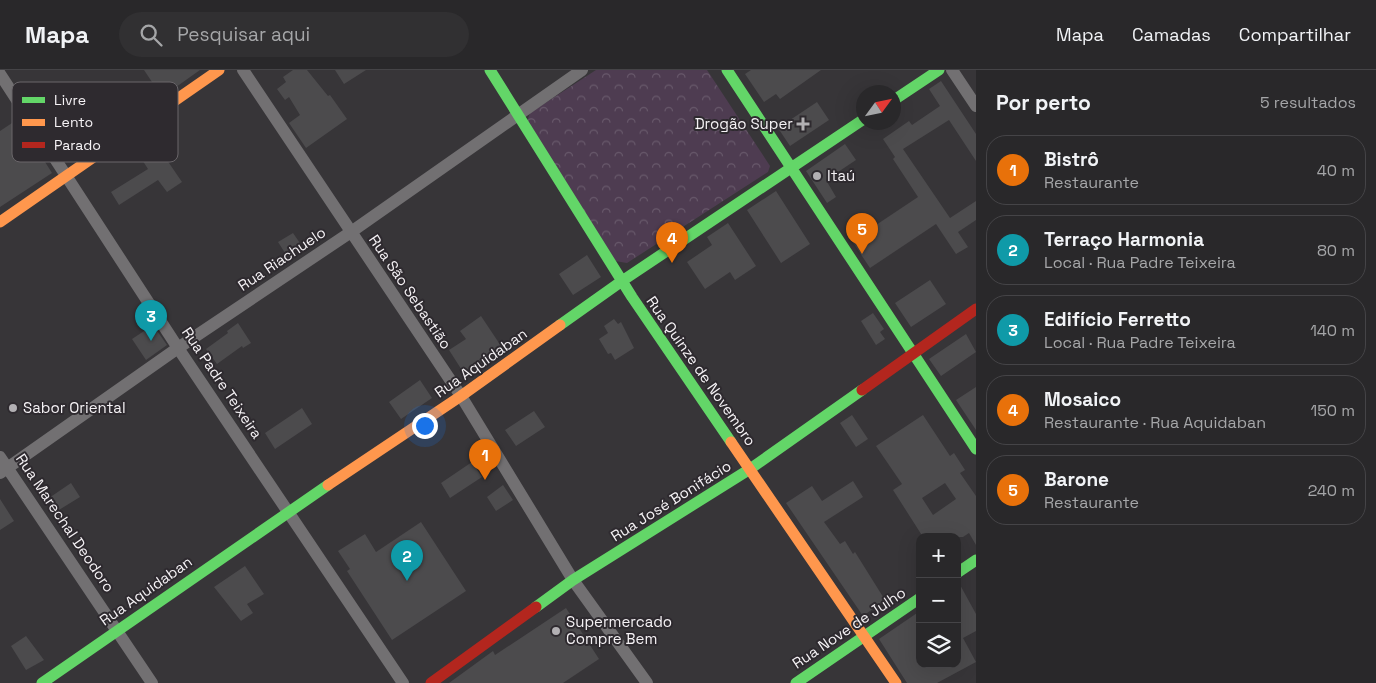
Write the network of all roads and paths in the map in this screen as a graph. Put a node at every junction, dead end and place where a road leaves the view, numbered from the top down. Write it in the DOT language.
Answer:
graph roads {
  1 [pos="219,70"];
  2 [pos="243,70"];
  3 [pos="490,70"];
  4 [pos="582,70"];
  5 [pos="727,70"];
  6 [pos="939,70"];
  7 [pos="952,70"];
  8 [pos="0,74"];
  9 [pos="12,93"];
  10 [pos="901,95"];
  11 [pos="178,98"];
  12 [pos="976,106"];
  13 [pos="519,114"];
  14 [pos="856,124"];
  15 [pos="57,162"];
  16 [pos="86,162"];
  17 [pos="791,166"];
  18 [pos="66,176"];
  19 [pos="0,222"];
  20 [pos="351,232"];
  21 [pos="622,281"];
  22 [pos="976,309"];
  23 [pos="178,348"];
  24 [pos="914,355"];
  25 [pos="461,396"];
  26 [pos="976,448"];
  27 [pos="2,466"];
  28 [pos="750,469"];
  29 [pos="289,511"];
  30 [pos="976,560"];
  31 [pos="961,570"];
  32 [pos="573,580"];
  33 [pos="916,601"];
  34 [pos="117,629"];
  35 [pos="864,636"];
  36 [pos="42,683"];
  37 [pos="152,683"];
  38 [pos="403,683"];
  39 [pos="431,683"];
  40 [pos="647,683"];
  41 [pos="796,683"];
  42 [pos="896,683"];
  1 -- 11 [label="main road"];
  2 -- 20 [label="street, Rua São Sebastião"];
  3 -- 13 [label="main road, Rua Quinze de Novembro"];
  4 -- 13 [label="street, Rua Riachuelo"];
  5 -- 17 [label="main road"];
  6 -- 10 [label="main road"];
  7 -- 12 [label="street"];
  8 -- 9 [label="street, Rua Padre Teixeira"];
  13 -- 20 [label="street, Rua Riachuelo"];
  13 -- 21 [label="main road, Rua Quinze de Novembro"];
  14 -- 17 [label="main road, Rua Aquidaban"];
  15 -- 18 [label="street, Rua Padre Teixeira"];
  16 -- 18 [label="main road"];
  17 -- 21 [label="main road, Rua Aquidaban"];
  17 -- 24 [label="main road"];
  18 -- 19 [label="main road"];
  18 -- 23 [label="street, Rua Padre Teixeira"];
  20 -- 23 [label="street, Rua Riachuelo"];
  20 -- 25 [label="street, Rua São Sebastião"];
  21 -- 25 [label="main road, Rua Aquidaban"];
  21 -- 28 [label="main road, Rua Quinze de Novembro"];
  22 -- 24 [label="main road, Rua José Bonifácio"];
  23 -- 27 [label="street, Rua Riachuelo"];
  23 -- 29 [label="street, Rua Padre Teixeira"];
  24 -- 26 [label="main road"];
  24 -- 28 [label="main road, Rua José Bonifácio"];
  25 -- 29 [label="main road, Rua Aquidaban"];
  25 -- 32 [label="street, Rua São Sebastião"];
  27 -- 34 [label="street, Rua Marechal Deodoro"];
  28 -- 32 [label="main road, Rua José Bonifácio"];
  28 -- 35 [label="main road, Rua Quinze de Novembro"];
  29 -- 34 [label="main road, Rua Aquidaban"];
  29 -- 38 [label="street, Rua Padre Teixeira"];
  30 -- 31 [label="main road"];
  32 -- 39 [label="main road, Rua José Bonifácio"];
  32 -- 40 [label="street, Rua São Sebastião"];
  33 -- 35 [label="main road, Rua Nove de Julho"];
  34 -- 36 [label="main road, Rua Aquidaban"];
  34 -- 37 [label="street, Rua Marechal Deodoro"];
  35 -- 41 [label="main road, Rua Nove de Julho"];
  35 -- 42 [label="main road, Rua Quinze de Novembro"];
}
